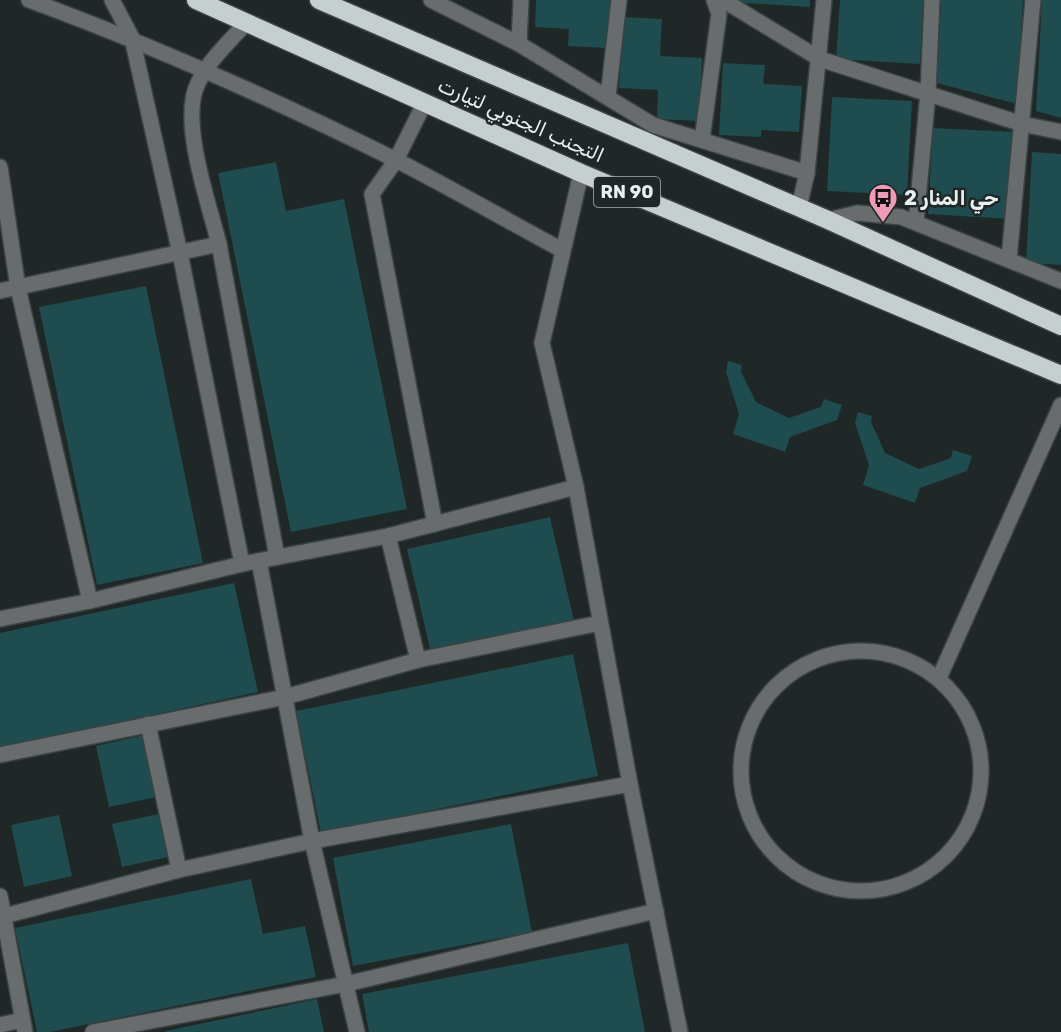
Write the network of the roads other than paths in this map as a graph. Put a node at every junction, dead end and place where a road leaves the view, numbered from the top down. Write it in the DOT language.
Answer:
graph roads {
  1 [pos="29,0"];
  2 [pos="112,0"];
  3 [pos="196,0"];
  4 [pos="319,0"];
  5 [pos="430,0"];
  6 [pos="521,0"];
  7 [pos="620,0"];
  8 [pos="714,0"];
  9 [pos="723,0"];
  10 [pos="824,0"];
  11 [pos="932,0"];
  12 [pos="1033,0"];
  13 [pos="247,22"];
  14 [pos="132,38"];
  15 [pos="519,44"];
  16 [pos="820,59"];
  17 [pos="205,70"];
  18 [pos="928,93"];
  19 [pos="608,97"];
  20 [pos="424,102"];
  21 [pos="1022,124"];
  22 [pos="1061,132"];
  23 [pos="702,140"];
  24 [pos="396,160"];
  25 [pos="0,167"];
  26 [pos="582,173"];
  27 [pos="807,173"];
  28 [pos="799,207"];
  29 [pos="828,220"];
  30 [pos="916,222"];
  31 [pos="219,244"];
  32 [pos="562,250"];
  33 [pos="180,253"];
  34 [pos="1009,259"];
  35 [pos="1061,280"];
  36 [pos="18,288"];
  37 [pos="0,291"];
  38 [pos="1061,326"];
  39 [pos="1061,375"];
  40 [pos="1061,405"];
  41 [pos="576,487"];
  42 [pos="435,524"];
  43 [pos="388,536"];
  44 [pos="277,557"];
  45 [pos="259,561"];
  46 [pos="242,564"];
  47 [pos="90,602"];
  48 [pos="0,619"];
  49 [pos="600,623"];
  50 [pos="418,660"];
  51 [pos="939,678"];
  52 [pos="285,697"];
  53 [pos="148,724"];
  54 [pos="0,755"];
  55 [pos="630,784"];
  56 [pos="312,841"];
  57 [pos="179,870"];
  58 [pos="0,896"];
  59 [pos="656,911"];
  60 [pos="4,916"];
  61 [pos="346,984"];
  62 [pos="0,1025"];
  63 [pos="24,1026"];
  64 [pos="93,1032"];
  65 [pos="357,1032"];
  66 [pos="680,1032"];
  1 -- 14 [label="street"];
  2 -- 14 [label="street"];
  3 -- 13 [label="highway, التجنب الجنوبي لتيارت / RN 90"];
  4 -- 28 [label="highway, التجنب الجنوبي لتيارت / RN 90"];
  5 -- 15 [label="street"];
  6 -- 15 [label="street"];
  7 -- 19 [label="street"];
  8 -- 23 [label="street"];
  9 -- 16 [label="street"];
  10 -- 16 [label="street"];
  11 -- 18 [label="street"];
  12 -- 21 [label="street"];
  13 -- 17 [label="street"];
  13 -- 20 [label="highway, التجنب الجنوبي لتيارت / RN 90"];
  14 -- 17 [label="street"];
  14 -- 33 [label="street"];
  15 -- 19 [label="street"];
  16 -- 18 [label="street"];
  16 -- 27 [label="street"];
  17 -- 24 [label="street"];
  17 -- 31 [label="street"];
  18 -- 21 [label="street"];
  18 -- 30 [label="street"];
  19 -- 23 [label="street"];
  20 -- 24 [label="street"];
  20 -- 26 [label="highway, التجنب الجنوبي لتيارت / RN 90"];
  21 -- 22 [label="street"];
  21 -- 34 [label="street"];
  23 -- 27 [label="street"];
  24 -- 32 [label="street"];
  24 -- 42 [label="street"];
  25 -- 36 [label="street"];
  26 -- 32 [label="street"];
  26 -- 39 [label="highway, التجنب الجنوبي لتيارت / RN 90"];
  27 -- 28 [label="street"];
  28 -- 29 [label="highway, التجنب الجنوبي لتيارت / RN 90"];
  29 -- 30 [label="street"];
  29 -- 38 [label="highway, التجنب الجنوبي لتيارت / RN 90"];
  30 -- 34 [label="street"];
  31 -- 33 [label="street"];
  31 -- 44 [label="street"];
  32 -- 41 [label="street"];
  33 -- 36 [label="street"];
  33 -- 46 [label="street"];
  34 -- 35 [label="street"];
  36 -- 37 [label="street"];
  36 -- 47 [label="street"];
  40 -- 51 [label="street"];
  41 -- 42 [label="street"];
  41 -- 49 [label="street"];
  42 -- 43 [label="street"];
  43 -- 44 [label="street"];
  43 -- 50 [label="street"];
  44 -- 45 [label="street"];
  45 -- 46 [label="street"];
  45 -- 52 [label="street"];
  46 -- 47 [label="street"];
  47 -- 48 [label="street"];
  49 -- 50 [label="street"];
  49 -- 55 [label="street"];
  50 -- 52 [label="street"];
  51 -- 51 [label="street"];
  52 -- 53 [label="street"];
  52 -- 56 [label="street"];
  53 -- 54 [label="street"];
  53 -- 57 [label="street"];
  55 -- 56 [label="street"];
  55 -- 59 [label="street"];
  56 -- 57 [label="street"];
  56 -- 61 [label="street"];
  57 -- 60 [label="street"];
  58 -- 60 [label="street"];
  59 -- 61 [label="street"];
  59 -- 66 [label="street"];
  60 -- 63 [label="street"];
  61 -- 64 [label="street"];
  61 -- 65 [label="street"];
  62 -- 63 [label="street"];
}
